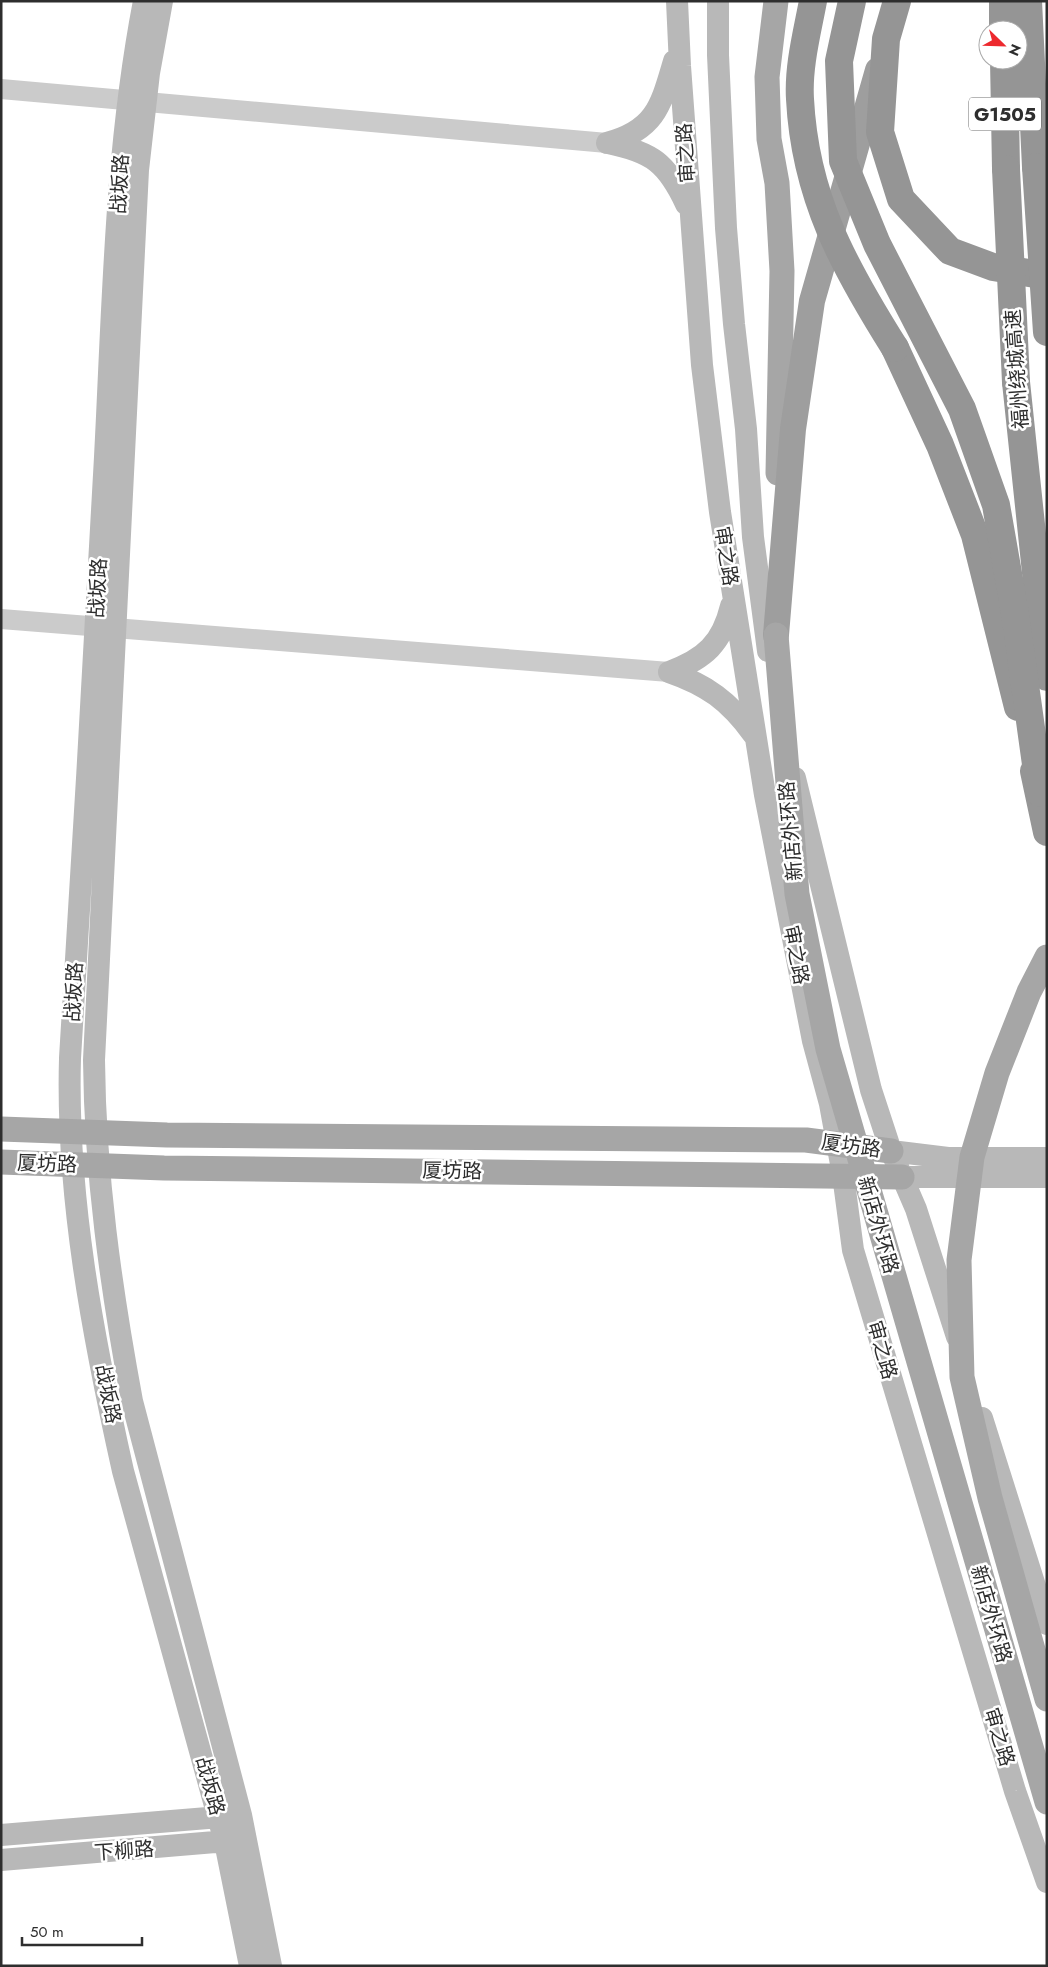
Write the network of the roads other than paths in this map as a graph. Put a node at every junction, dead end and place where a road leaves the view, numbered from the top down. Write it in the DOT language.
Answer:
graph roads {
  1 [pos="144,1"];
  2 [pos="162,1"];
  3 [pos="677,1"];
  4 [pos="718,1"];
  5 [pos="776,1"];
  6 [pos="813,1"];
  7 [pos="852,1"];
  8 [pos="897,1"];
  9 [pos="1002,1"];
  10 [pos="1028,1"];
  11 [pos="1042,1"];
  12 [pos="1003,20"];
  13 [pos="1047,36"];
  14 [pos="886,39"];
  15 [pos="679,46"];
  16 [pos="1004,70"];
  17 [pos="1,89"];
  18 [pos="136,101"];
  19 [pos="607,142"];
  20 [pos="691,216"];
  21 [pos="1047,276"];
  22 [pos="1047,332"];
  23 [pos="733,597"];
  24 [pos="1,620"];
  25 [pos="106,628"];
  26 [pos="776,635"];
  27 [pos="669,672"];
  28 [pos="1047,677"];
  29 [pos="756,737"];
  30 [pos="1040,793"];
  31 [pos="1047,832"];
  32 [pos="1047,957"];
  33 [pos="1,1129"];
  34 [pos="71,1131"];
  35 [pos="97,1132"];
  36 [pos="838,1145"];
  37 [pos="891,1151"];
  38 [pos="1047,1158"];
  39 [pos="1,1162"];
  40 [pos="74,1165"];
  41 [pos="99,1166"];
  42 [pos="843,1175"];
  43 [pos="902,1176"];
  44 [pos="1047,1177"];
  45 [pos="1047,1624"];
  46 [pos="1047,1699"];
  47 [pos="1047,1802"];
  48 [pos="241,1815"];
  49 [pos="218,1818"];
  50 [pos="1,1835"];
  51 [pos="236,1841"];
  52 [pos="1,1860"];
  53 [pos="1047,1882"];
  54 [pos="250,1966"];
  55 [pos="271,1966"];
  1 -- 18 [label="main road, 战坂路"];
  2 -- 18 [label="main road, 战坂路"];
  3 -- 15 [label="main road, 审之路"];
  4 -- 37 [label="main road, 审之路"];
  5 -- 26 [label="main road, 新店外环路"];
  6 -- 30 [label="highway, bridge"];
  7 -- 30 [label="highway, bridge"];
  8 -- 14 [label="highway"];
  9 -- 12 [label="highway"];
  10 -- 22 [label="highway, 福州绕城高速 / G1505, bridge"];
  11 -- 13 [label="highway"];
  14 -- 21 [label="highway"];
  14 -- 26 [label="highway"];
  15 -- 19 [label="main road"];
  15 -- 20 [label="main road, 审之路"];
  16 -- 28 [label="highway, 福州绕城高速 / G1505, bridge"];
  17 -- 18 [label="street"];
  18 -- 19 [label="street"];
  18 -- 25 [label="main road, 战坂路"];
  19 -- 20 [label="main road"];
  20 -- 23 [label="main road, 审之路"];
  23 -- 27 [label="main road"];
  23 -- 29 [label="main road, 审之路"];
  24 -- 25 [label="street"];
  25 -- 27 [label="street"];
  25 -- 34 [label="main road, 战坂路"];
  25 -- 35 [label="main road, 战坂路"];
  26 -- 47 [label="main road, 新店外环路, bridge"];
  27 -- 29 [label="main road"];
  29 -- 36 [label="main road, 审之路"];
  30 -- 31 [label="highway"];
  32 -- 46 [label="main road, 新店外环路, bridge"];
  33 -- 34 [label="main road, 厦坊路"];
  34 -- 35 [label="main road, 厦坊路"];
  34 -- 40 [label="main road, 战坂路"];
  35 -- 36 [label="main road, 厦坊路"];
  35 -- 41 [label="main road, 战坂路"];
  36 -- 37 [label="main road, 厦坊路"];
  36 -- 42 [label="main road, 审之路"];
  37 -- 38 [label="main road"];
  37 -- 43 [label="main road, 审之路"];
  39 -- 40 [label="main road, 厦坊路"];
  40 -- 41 [label="main road, 厦坊路"];
  40 -- 49 [label="main road, 战坂路"];
  41 -- 42 [label="main road, 厦坊路"];
  41 -- 48 [label="main road, 战坂路"];
  42 -- 43 [label="main road, 厦坊路"];
  42 -- 53 [label="main road, 审之路"];
  43 -- 44 [label="main road"];
  43 -- 45 [label="main road, 审之路"];
  48 -- 49 [label="main road, 下柳路"];
  48 -- 51 [label="main road, 战坂路"];
  49 -- 50 [label="main road, 下柳路"];
  49 -- 51 [label="main road, 战坂路"];
  51 -- 52 [label="main road, 下柳路"];
  51 -- 54 [label="main road, 战坂路"];
  51 -- 55 [label="main road, 战坂路"];
}
